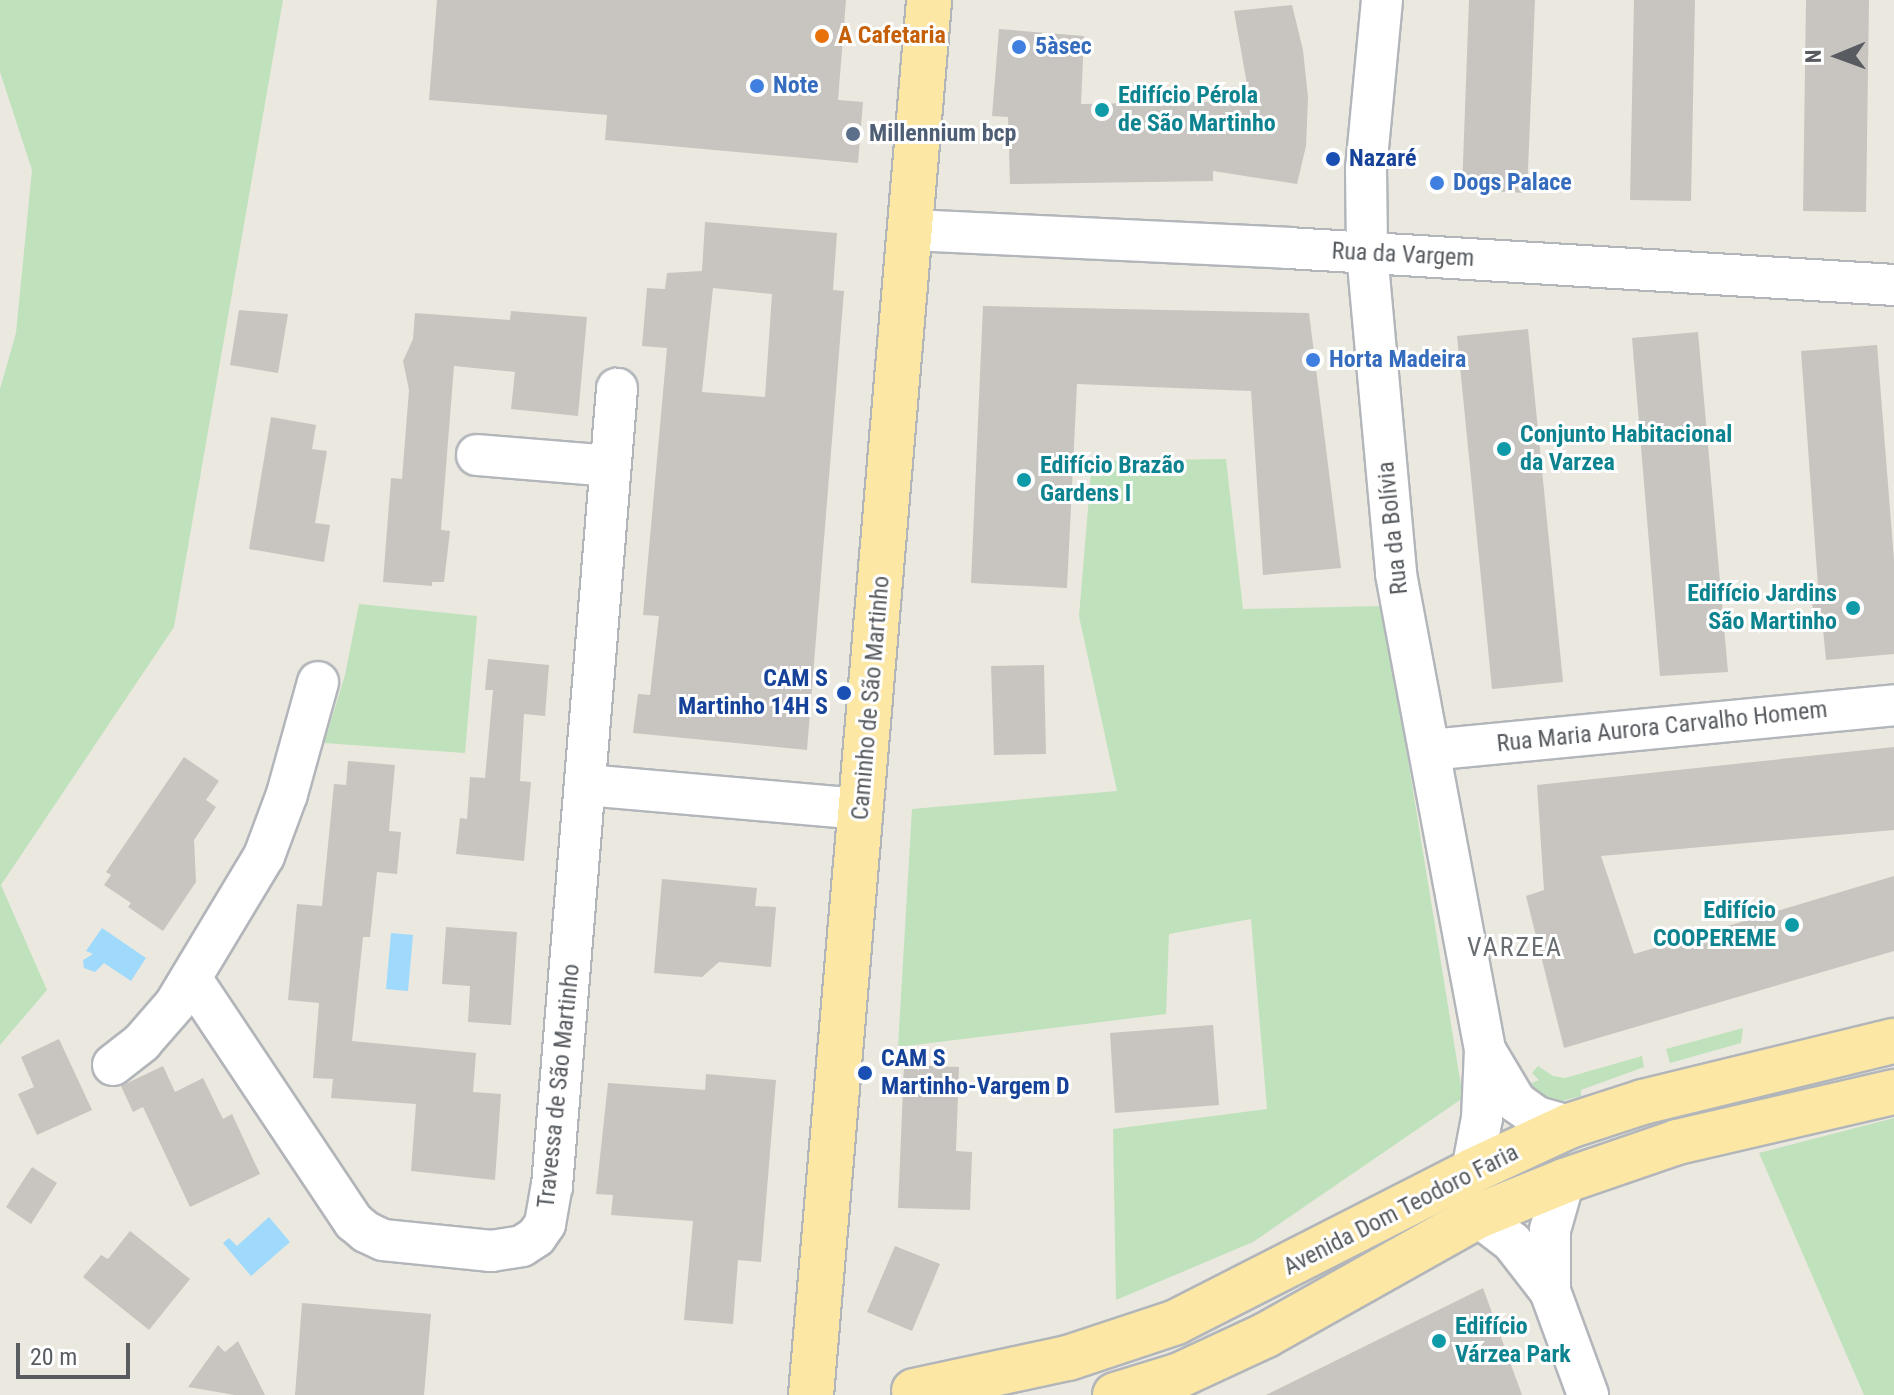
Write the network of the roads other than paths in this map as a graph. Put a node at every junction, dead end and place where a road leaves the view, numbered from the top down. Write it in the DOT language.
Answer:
graph roads {
  1 [pos="929,0"];
  2 [pos="1382,0"];
  3 [pos="911,230"];
  4 [pos="1367,253"];
  5 [pos="1894,285"];
  6 [pos="617,389"];
  7 [pos="477,455"];
  8 [pos="610,466"];
  9 [pos="318,682"];
  10 [pos="1894,705"];
  11 [pos="1430,750"];
  12 [pos="586,785"];
  13 [pos="862,809"];
  14 [pos="191,978"];
  15 [pos="1894,1041"];
  16 [pos="1485,1050"];
  17 [pos="113,1065"];
  18 [pos="1894,1092"];
  19 [pos="1569,1126"];
  20 [pos="1472,1171"];
  21 [pos="1564,1181"];
  22 [pos="1478,1216"];
  23 [pos="1550,1291"];
  24 [pos="914,1391"];
  25 [pos="811,1395"];
  26 [pos="1115,1395"];
  27 [pos="1588,1395"];
  1 -- 3 [label="main road, Caminho de São Martinho"];
  2 -- 4 [label="street, Rua da Bolívia"];
  3 -- 4 [label="street, Rua da Vargem"];
  3 -- 13 [label="main road, Caminho de São Martinho"];
  4 -- 5 [label="street, Rua da Vargem"];
  4 -- 11 [label="street, Rua da Bolívia"];
  6 -- 8 [label="street, Travessa de São Martinho"];
  7 -- 8 [label="street"];
  8 -- 12 [label="street, Travessa de São Martinho"];
  9 -- 14 [label="street"];
  10 -- 11 [label="street, Rua Maria Aurora Carvalho Homem"];
  11 -- 16 [label="street, Rua da Bolívia"];
  12 -- 13 [label="street"];
  12 -- 14 [label="street, Travessa de São Martinho"];
  13 -- 25 [label="main road, Caminho de São Martinho"];
  14 -- 17 [label="street"];
  15 -- 19 [label="main road, Avenida Dom Teodoro Faria"];
  16 -- 19 [label="street, Rua da Bolívia"];
  16 -- 20 [label="street, Rua da Bolívia"];
  18 -- 21 [label="main road, Avenida Dom Teodoro Faria"];
  19 -- 20 [label="main road, Avenida Dom Teodoro Faria"];
  20 -- 24 [label="main road, Avenida Dom Teodoro Faria"];
  21 -- 22 [label="main road, Avenida Dom Teodoro Faria"];
  21 -- 23 [label="street"];
  22 -- 23 [label="street"];
  22 -- 26 [label="main road, Avenida Dom Teodoro Faria"];
  23 -- 27 [label="street"];
}
